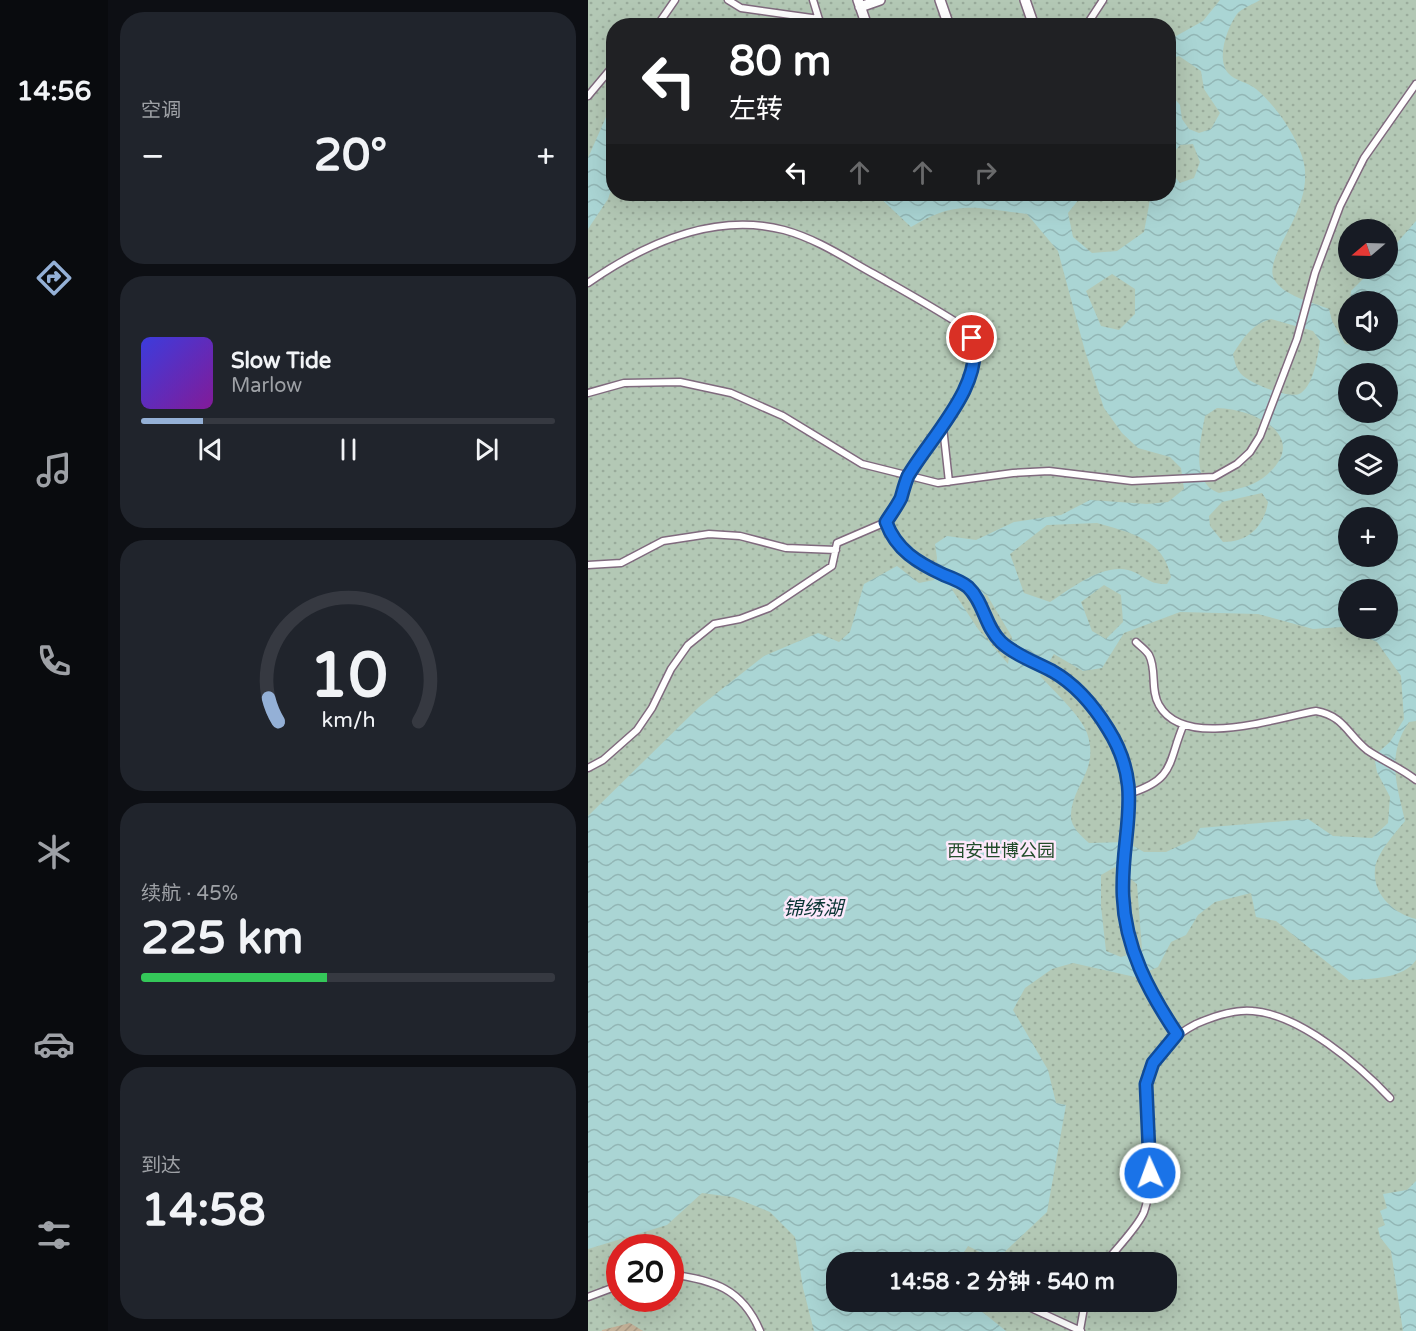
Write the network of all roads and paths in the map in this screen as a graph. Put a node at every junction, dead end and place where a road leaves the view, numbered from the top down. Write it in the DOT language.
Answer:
graph roads {
  1 [pos="675,0"];
  2 [pos="728,0"];
  3 [pos="813,0"];
  4 [pos="880,0"];
  5 [pos="940,0"];
  6 [pos="1025,0"];
  7 [pos="1103,0"];
  8 [pos="859,4"];
  9 [pos="663,18"];
  10 [pos="797,18"];
  11 [pos="819,18"];
  12 [pos="947,18"];
  13 [pos="1031,18"];
  14 [pos="1091,18"];
  15 [pos="606,75"];
  16 [pos="1416,84"];
  17 [pos="588,96"];
  18 [pos="588,283"];
  19 [pos="588,393"];
  20 [pos="943,426"];
  21 [pos="908,478"];
  22 [pos="949,482"];
  23 [pos="886,522"];
  24 [pos="836,550"];
  25 [pos="588,565"];
  26 [pos="1136,642"];
  27 [pos="1183,726"];
  28 [pos="588,768"];
  29 [pos="1416,780"];
  30 [pos="1131,792"];
  31 [pos="1177,1034"];
  32 [pos="1390,1098"];
  33 [pos="1114,1252"];
  34 [pos="684,1276"];
  35 [pos="606,1291"];
  36 [pos="588,1297"];
  37 [pos="1039,1312"];
  38 [pos="1083,1312"];
  39 [pos="760,1331"];
  40 [pos="1080,1331"];
  1 -- 9 [label="lane"];
  2 -- 10 [label="lane"];
  3 -- 11 [label="lane"];
  4 -- 8 [label="street"];
  5 -- 12 [label="street"];
  6 -- 13 [label="street"];
  7 -- 14 [label="lane"];
  15 -- 17 [label="lane"];
  16 -- 22 [label="lane"];
  18 -- 20 [label="lane"];
  19 -- 21 [label="lane"];
  20 -- 21 [label="lane"];
  20 -- 22 [label="lane"];
  21 -- 22 [label="lane"];
  21 -- 23 [label="lane"];
  23 -- 24 [label="lane"];
  23 -- 30 [label="lane"];
  24 -- 25 [label="lane"];
  24 -- 28 [label="lane"];
  26 -- 27 [label="lane"];
  27 -- 29 [label="lane"];
  27 -- 30 [label="lane"];
  30 -- 31 [label="lane"];
  31 -- 32 [label="lane"];
  31 -- 33 [label="lane"];
  34 -- 39 [label="lane"];
  35 -- 36 [label="lane"];
  37 -- 40 [label="lane"];
  38 -- 40 [label="lane"];
}
